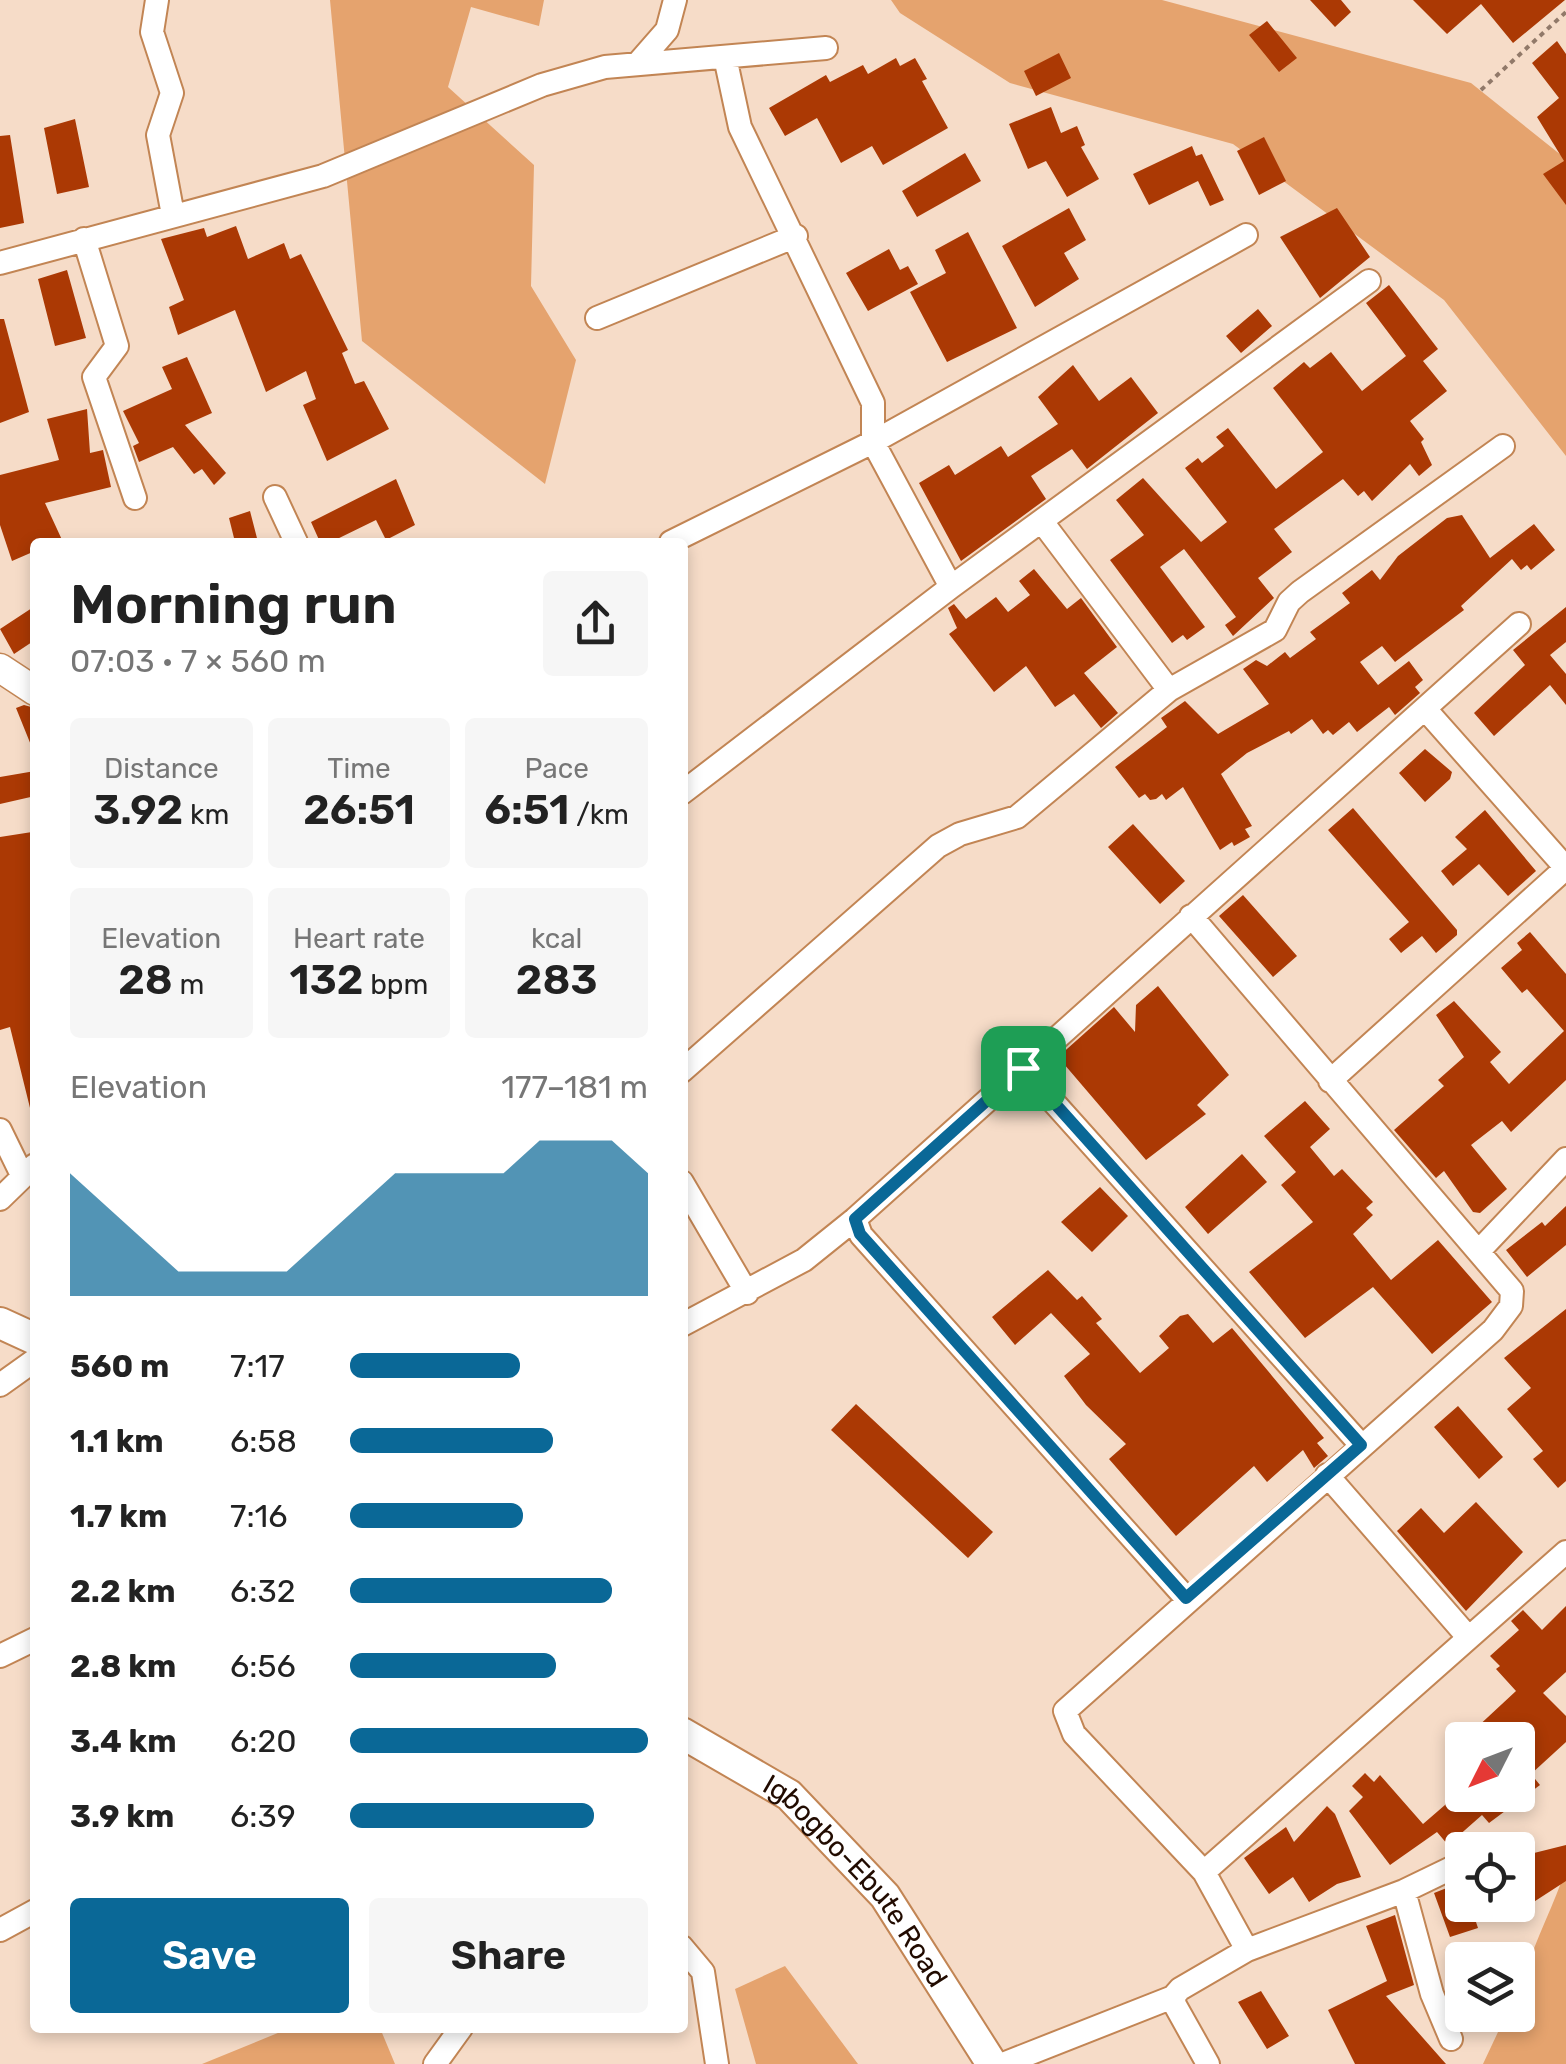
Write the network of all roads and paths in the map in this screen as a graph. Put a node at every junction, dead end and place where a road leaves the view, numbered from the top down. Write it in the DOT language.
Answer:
graph roads {
  1 [pos="157,0"];
  2 [pos="675,0"];
  3 [pos="1566,12"];
  4 [pos="826,48"];
  5 [pos="725,57"];
  6 [pos="639,62"];
  7 [pos="1481,90"];
  8 [pos="173,215"];
  9 [pos="1246,235"];
  10 [pos="796,236"];
  11 [pos="84,239"];
  12 [pos="0,263"];
  13 [pos="1369,280"];
  14 [pos="597,318"];
  15 [pos="873,442"];
  16 [pos="1503,446"];
  17 [pos="275,496"];
  18 [pos="135,498"];
  19 [pos="1043,524"];
  20 [pos="294,538"];
  21 [pos="678,538"];
  22 [pos="952,587"];
  23 [pos="1520,624"];
  24 [pos="0,668"];
  25 [pos="30,688"];
  26 [pos="1168,690"];
  27 [pos="1426,710"];
  28 [pos="688,787"];
  29 [pos="1191,916"];
  30 [pos="688,1066"];
  31 [pos="1023,1068"];
  32 [pos="1330,1081"];
  33 [pos="0,1130"];
  34 [pos="1566,1159"];
  35 [pos="29,1170"];
  36 [pos="688,1192"];
  37 [pos="0,1200"];
  38 [pos="855,1219"];
  39 [pos="1480,1251"];
  40 [pos="746,1293"];
  41 [pos="688,1322"];
  42 [pos="0,1323"];
  43 [pos="30,1337"];
  44 [pos="30,1364"];
  45 [pos="0,1385"];
  46 [pos="1361,1445"];
  47 [pos="1327,1475"];
  48 [pos="1566,1552"];
  49 [pos="1186,1598"];
  50 [pos="1468,1637"];
  51 [pos="30,1641"];
  52 [pos="0,1656"];
  53 [pos="688,1736"];
  54 [pos="1445,1870"];
  55 [pos="1204,1872"];
  56 [pos="1404,1891"];
  57 [pos="30,1914"];
  58 [pos="0,1930"];
  59 [pos="1246,1950"];
  60 [pos="688,1954"];
  61 [pos="1173,1997"];
  62 [pos="457,2033"];
  63 [pos="1451,2038"];
  64 [pos="435,2064"];
  65 [pos="716,2064"];
  66 [pos="992,2064"];
  67 [pos="1003,2064"];
  68 [pos="1208,2064"];
  1 -- 8 [label="street"];
  2 -- 6 [label="street"];
  3 -- 7 [label="path"];
  4 -- 5 [label="street"];
  5 -- 6 [label="street"];
  5 -- 10 [label="street"];
  6 -- 8 [label="street"];
  8 -- 11 [label="street"];
  9 -- 15 [label="street"];
  10 -- 14 [label="street"];
  10 -- 15 [label="street"];
  11 -- 12 [label="street"];
  11 -- 18 [label="street"];
  13 -- 19 [label="street"];
  15 -- 21 [label="street"];
  15 -- 22 [label="street"];
  16 -- 26 [label="street"];
  17 -- 20 [label="street"];
  19 -- 22 [label="street"];
  19 -- 26 [label="street"];
  22 -- 28 [label="street"];
  23 -- 27 [label="street"];
  24 -- 25 [label="street"];
  26 -- 30 [label="street"];
  27 -- 29 [label="street"];
  27 -- 32 [label="street"];
  29 -- 31 [label="street"];
  29 -- 32 [label="street"];
  31 -- 38 [label="street"];
  31 -- 46 [label="street"];
  32 -- 39 [label="street"];
  33 -- 35 [label="street"];
  34 -- 39 [label="street"];
  35 -- 37 [label="street"];
  36 -- 40 [label="street"];
  38 -- 40 [label="street"];
  38 -- 49 [label="street"];
  39 -- 46 [label="street"];
  40 -- 41 [label="street"];
  42 -- 43 [label="main road"];
  44 -- 45 [label="street"];
  46 -- 47 [label="street"];
  47 -- 49 [label="street"];
  47 -- 50 [label="street"];
  48 -- 50 [label="street"];
  49 -- 55 [label="street"];
  50 -- 55 [label="street"];
  51 -- 52 [label="street"];
  53 -- 66 [label="main road, Igbogbo-Ebute Road"];
  54 -- 56 [label="street"];
  55 -- 59 [label="street"];
  56 -- 59 [label="street"];
  56 -- 63 [label="street"];
  57 -- 58 [label="street"];
  59 -- 61 [label="street"];
  60 -- 65 [label="street"];
  61 -- 67 [label="street"];
  61 -- 68 [label="street"];
  62 -- 64 [label="street"];
}
